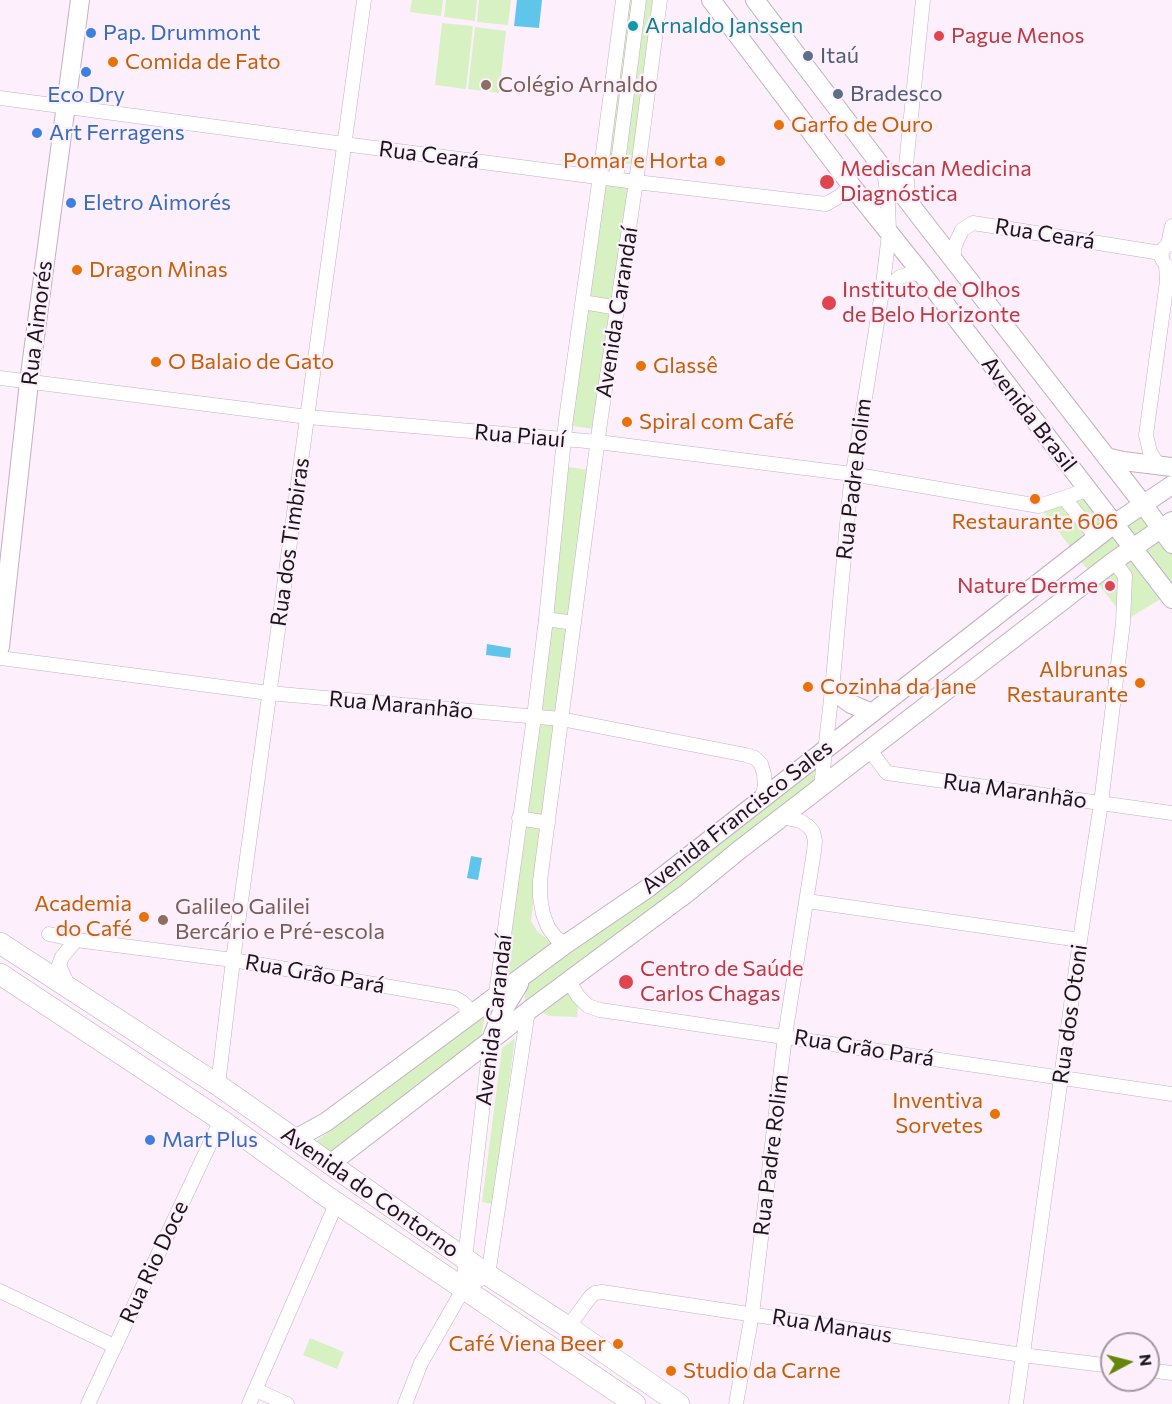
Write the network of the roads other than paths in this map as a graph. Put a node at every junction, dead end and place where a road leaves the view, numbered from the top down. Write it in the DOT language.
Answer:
graph roads {
  1 [pos="80,0"];
  2 [pos="364,0"];
  3 [pos="623,0"];
  4 [pos="639,0"];
  5 [pos="660,0"];
  6 [pos="711,0"];
  7 [pos="755,0"];
  8 [pos="923,0"];
  9 [pos="0,98"];
  10 [pos="66,107"];
  11 [pos="344,144"];
  12 [pos="880,165"];
  13 [pos="906,165"];
  14 [pos="600,176"];
  15 [pos="616,178"];
  16 [pos="636,182"];
  17 [pos="851,185"];
  18 [pos="908,201"];
  19 [pos="1172,226"];
  20 [pos="890,234"];
  21 [pos="953,260"];
  22 [pos="1168,260"];
  23 [pos="923,275"];
  24 [pos="882,292"];
  25 [pos="583,302"];
  26 [pos="618,308"];
  27 [pos="0,378"];
  28 [pos="29,382"];
  29 [pos="308,417"];
  30 [pos="564,439"];
  31 [pos="598,442"];
  32 [pos="1106,457"];
  33 [pos="1165,466"];
  34 [pos="852,474"];
  35 [pos="1172,485"];
  36 [pos="1087,490"];
  37 [pos="1064,498"];
  38 [pos="1143,504"];
  39 [pos="1114,524"];
  40 [pos="1170,535"];
  41 [pos="1097,538"];
  42 [pos="1138,554"];
  43 [pos="1114,561"];
  44 [pos="1125,576"];
  45 [pos="1172,599"];
  46 [pos="546,620"];
  47 [pos="574,623"];
  48 [pos="0,647"];
  49 [pos="0,658"];
  50 [pos="832,690"];
  51 [pos="269,693"];
  52 [pos="872,713"];
  53 [pos="534,717"];
  54 [pos="561,719"];
  55 [pos="826,749"];
  56 [pos="869,749"];
  57 [pos="821,787"];
  58 [pos="761,800"];
  59 [pos="1101,803"];
  60 [pos="1172,813"];
  61 [pos="783,817"];
  62 [pos="519,818"];
  63 [pos="548,823"];
  64 [pos="648,888"];
  65 [pos="807,901"];
  66 [pos="663,910"];
  67 [pos="48,934"];
  68 [pos="76,940"];
  69 [pos="1080,940"];
  70 [pos="0,943"];
  71 [pos="566,944"];
  72 [pos="233,960"];
  73 [pos="528,973"];
  74 [pos="0,974"];
  75 [pos="569,981"];
  76 [pos="69,987"];
  77 [pos="495,996"];
  78 [pos="528,1011"];
  79 [pos="467,1019"];
  80 [pos="785,1036"];
  81 [pos="490,1041"];
  82 [pos="1060,1078"];
  83 [pos="218,1085"];
  84 [pos="1172,1094"];
  85 [pos="227,1124"];
  86 [pos="295,1139"];
  87 [pos="330,1164"];
  88 [pos="336,1202"];
  89 [pos="470,1221"];
  90 [pos="495,1226"];
  91 [pos="465,1258"];
  92 [pos="488,1275"];
  93 [pos="464,1288"];
  94 [pos="0,1291"];
  95 [pos="752,1314"];
  96 [pos="568,1327"];
  97 [pos="114,1346"];
  98 [pos="1022,1355"];
  99 [pos="1100,1365"];
  100 [pos="256,1390"];
  101 [pos="88,1404"];
  102 [pos="249,1404"];
  103 [pos="286,1404"];
  104 [pos="405,1404"];
  105 [pos="635,1404"];
  106 [pos="679,1404"];
  107 [pos="736,1404"];
  108 [pos="1016,1404"];
  1 -- 10 [label="street, Rua Aimorés"];
  2 -- 11 [label="street, Rua dos Timbiras"];
  3 -- 14 [label="street, Avenida Carandaí"];
  4 -- 15 [label="street"];
  5 -- 16 [label="street, Avenida Carandaí"];
  6 -- 17 [label="street, Avenida Brasil"];
  7 -- 12 [label="street, Avenida Brasil"];
  8 -- 13 [label="street"];
  9 -- 10 [label="street, Rua Ceará"];
  10 -- 11 [label="street, Rua Ceará"];
  10 -- 28 [label="street, Rua Aimorés"];
  11 -- 14 [label="street, Rua Ceará"];
  11 -- 29 [label="street, Rua dos Timbiras"];
  12 -- 13 [label="street"];
  12 -- 18 [label="street, Avenida Brasil"];
  12 -- 20 [label="street, Rua Padre Rolim"];
  13 -- 18 [label="street"];
  14 -- 15 [label="street, Rua Ceará"];
  14 -- 25 [label="street, Avenida Carandaí"];
  15 -- 16 [label="street, Rua Ceará"];
  16 -- 17 [label="street, Rua Ceará"];
  16 -- 26 [label="street, Avenida Carandaí"];
  17 -- 20 [label="street, Avenida Brasil"];
  18 -- 21 [label="street, Avenida Brasil"];
  19 -- 22 [label="street"];
  20 -- 23 [label="street, Avenida Brasil"];
  20 -- 24 [label="street, Rua Padre Rolim"];
  21 -- 22 [label="street, Rua Ceará"];
  21 -- 32 [label="street, Avenida Brasil"];
  22 -- 33 [label="street"];
  23 -- 24 [label="street"];
  23 -- 36 [label="street, Avenida Brasil"];
  24 -- 34 [label="street, Rua Padre Rolim"];
  25 -- 26 [label="street"];
  25 -- 30 [label="street, Avenida Carandaí"];
  26 -- 31 [label="street, Avenida Carandaí"];
  27 -- 28 [label="street, Rua Piauí"];
  28 -- 29 [label="street, Rua Piauí"];
  28 -- 48 [label="street, Rua Aimorés"];
  29 -- 30 [label="street, Rua Piauí"];
  29 -- 51 [label="street, Rua dos Timbiras"];
  30 -- 31 [label="street, Rua Piauí"];
  30 -- 46 [label="street, Avenida Carandaí"];
  31 -- 34 [label="street, Rua Piauí"];
  31 -- 47 [label="street, Avenida Carandaí"];
  32 -- 33 [label="street"];
  32 -- 38 [label="street, Avenida Brasil"];
  34 -- 37 [label="street, Rua Piauí"];
  34 -- 50 [label="street, Rua Padre Rolim"];
  35 -- 38 [label="street, Avenida Francisco Sales"];
  36 -- 37 [label="street"];
  36 -- 39 [label="street, Avenida Brasil"];
  37 -- 41 [label="street"];
  38 -- 39 [label="street, Avenida Francisco Sales"];
  38 -- 40 [label="street, Avenida Brasil"];
  39 -- 41 [label="street, Avenida Francisco Sales"];
  39 -- 42 [label="street, Avenida Brasil"];
  40 -- 42 [label="street, Avenida Francisco Sales"];
  41 -- 52 [label="street, Avenida Francisco Sales"];
  42 -- 43 [label="street, Avenida Francisco Sales"];
  42 -- 44 [label="street"];
  42 -- 45 [label="street, Avenida Brasil"];
  43 -- 44 [label="street"];
  43 -- 56 [label="street, Avenida Francisco Sales"];
  44 -- 59 [label="street, Rua dos Otoni"];
  46 -- 47 [label="street"];
  46 -- 53 [label="street, Avenida Carandaí"];
  47 -- 54 [label="street, Avenida Carandaí"];
  49 -- 51 [label="street, Rua Maranhão"];
  50 -- 52 [label="street"];
  50 -- 55 [label="street, Rua Padre Rolim"];
  51 -- 53 [label="street, Rua Maranhão"];
  51 -- 72 [label="street, Rua dos Timbiras"];
  52 -- 55 [label="street, Avenida Francisco Sales"];
  53 -- 54 [label="street, Rua Maranhão"];
  53 -- 62 [label="street, Avenida Carandaí"];
  54 -- 58 [label="street, Rua Maranhão"];
  54 -- 63 [label="street, Avenida Carandaí"];
  55 -- 57 [label="street, Rua Padre Rolim"];
  55 -- 58 [label="street, Avenida Francisco Sales"];
  56 -- 57 [label="street, Avenida Francisco Sales"];
  56 -- 59 [label="street, Rua Maranhão"];
  57 -- 61 [label="street, Avenida Francisco Sales"];
  58 -- 64 [label="street, Avenida Francisco Sales"];
  59 -- 60 [label="street, Rua Maranhão"];
  59 -- 69 [label="street, Rua dos Otoni"];
  61 -- 65 [label="street, Rua Padre Rolim"];
  61 -- 66 [label="street, Avenida Francisco Sales"];
  62 -- 63 [label="street"];
  62 -- 77 [label="street, Avenida Carandaí"];
  63 -- 71 [label="street, Avenida Carandaí"];
  64 -- 66 [label="street"];
  64 -- 71 [label="street, Avenida Francisco Sales"];
  65 -- 69 [label="street"];
  65 -- 80 [label="street, Rua Padre Rolim"];
  66 -- 75 [label="street, Avenida Francisco Sales"];
  67 -- 68 [label="street, Rua Grão Pará"];
  68 -- 72 [label="street, Rua Grão Pará"];
  68 -- 76 [label="street"];
  69 -- 82 [label="street, Rua dos Otoni"];
  70 -- 76 [label="main road, Avenida do Contorno"];
  71 -- 73 [label="street, Avenida Francisco Sales"];
  72 -- 79 [label="street, Rua Grão Pará"];
  72 -- 83 [label="street, Rua dos Timbiras"];
  73 -- 77 [label="street, Avenida Francisco Sales"];
  73 -- 81 [label="street"];
  74 -- 85 [label="main road, Avenida do Contorno"];
  75 -- 78 [label="street, Avenida Francisco Sales"];
  75 -- 80 [label="street, Rua Grão Pará"];
  76 -- 83 [label="main road, Avenida do Contorno"];
  77 -- 79 [label="street, Avenida Francisco Sales"];
  77 -- 81 [label="street, Avenida Carandaí"];
  78 -- 81 [label="street, Avenida Francisco Sales"];
  78 -- 90 [label="street, Avenida Carandaí"];
  79 -- 86 [label="street, Avenida Francisco Sales"];
  80 -- 82 [label="street, Rua Grão Pará"];
  80 -- 95 [label="street, Rua Padre Rolim"];
  81 -- 87 [label="street, Avenida Francisco Sales"];
  81 -- 89 [label="street, Avenida Carandaí"];
  82 -- 84 [label="street, Rua Grão Pará"];
  82 -- 98 [label="street, Rua dos Otoni"];
  83 -- 86 [label="main road, Avenida do Contorno"];
  85 -- 87 [label="main road"];
  85 -- 88 [label="main road, Avenida do Contorno"];
  85 -- 97 [label="street, Rua Rio Doce"];
  86 -- 87 [label="main road, Avenida do Contorno"];
  87 -- 91 [label="main road, Avenida do Contorno"];
  88 -- 93 [label="main road, Avenida do Contorno"];
  88 -- 100 [label="street"];
  89 -- 90 [label="street"];
  89 -- 91 [label="street, Avenida Carandaí"];
  90 -- 92 [label="street, Avenida Carandaí"];
  91 -- 92 [label="main road, Avenida do Contorno"];
  91 -- 93 [label="street, Avenida Carandaí"];
  92 -- 93 [label="street"];
  92 -- 96 [label="main road, Avenida do Contorno"];
  93 -- 104 [label="street"];
  93 -- 105 [label="main road, Avenida do Contorno"];
  94 -- 97 [label="street"];
  95 -- 96 [label="street, Rua Manaus"];
  95 -- 98 [label="street, Rua Manaus"];
  95 -- 107 [label="street, Rua Padre Rolim"];
  96 -- 106 [label="main road, Avenida do Contorno"];
  97 -- 101 [label="street, Rua Rio Doce"];
  98 -- 99 [label="street, Rua Manaus"];
  98 -- 108 [label="street, Rua dos Otoni"];
  100 -- 102 [label="street"];
  100 -- 103 [label="street"];
}
